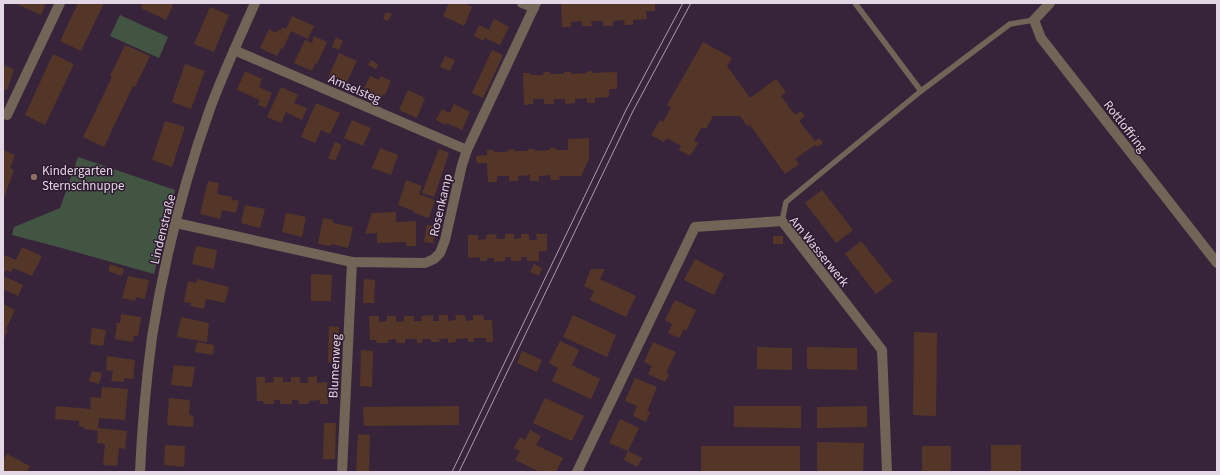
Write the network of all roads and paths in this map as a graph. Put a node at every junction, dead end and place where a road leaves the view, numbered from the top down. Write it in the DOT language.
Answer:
graph roads {
  1 [pos="60,3"];
  2 [pos="255,3"];
  3 [pos="522,3"];
  4 [pos="855,3"];
  5 [pos="1050,3"];
  6 [pos="535,6"];
  7 [pos="1034,20"];
  8 [pos="234,50"];
  9 [pos="921,91"];
  10 [pos="7,115"];
  11 [pos="467,150"];
  12 [pos="782,221"];
  13 [pos="173,226"];
  14 [pos="352,262"];
  15 [pos="1217,263"];
  16 [pos="140,472"];
  17 [pos="342,472"];
  18 [pos="576,472"];
  19 [pos="887,472"];
  1 -- 10 [label="street"];
  2 -- 8 [label="street, Lindenstraße"];
  3 -- 6 [label="street"];
  4 -- 9 [label="lane"];
  5 -- 7 [label="street"];
  6 -- 11 [label="street, Rosenkamp"];
  7 -- 9 [label="lane"];
  7 -- 15 [label="street, Rottloffring"];
  8 -- 11 [label="street, Amselsteg"];
  8 -- 13 [label="street, Lindenstraße"];
  9 -- 12 [label="lane"];
  11 -- 14 [label="street, Rosenkamp"];
  12 -- 18 [label="street, Am Wasserwerk"];
  12 -- 19 [label="street, Am Wasserwerk"];
  13 -- 14 [label="street, Rosenkamp"];
  13 -- 16 [label="street, Lindenstraße"];
  14 -- 17 [label="street, Blumenweg"];
}
